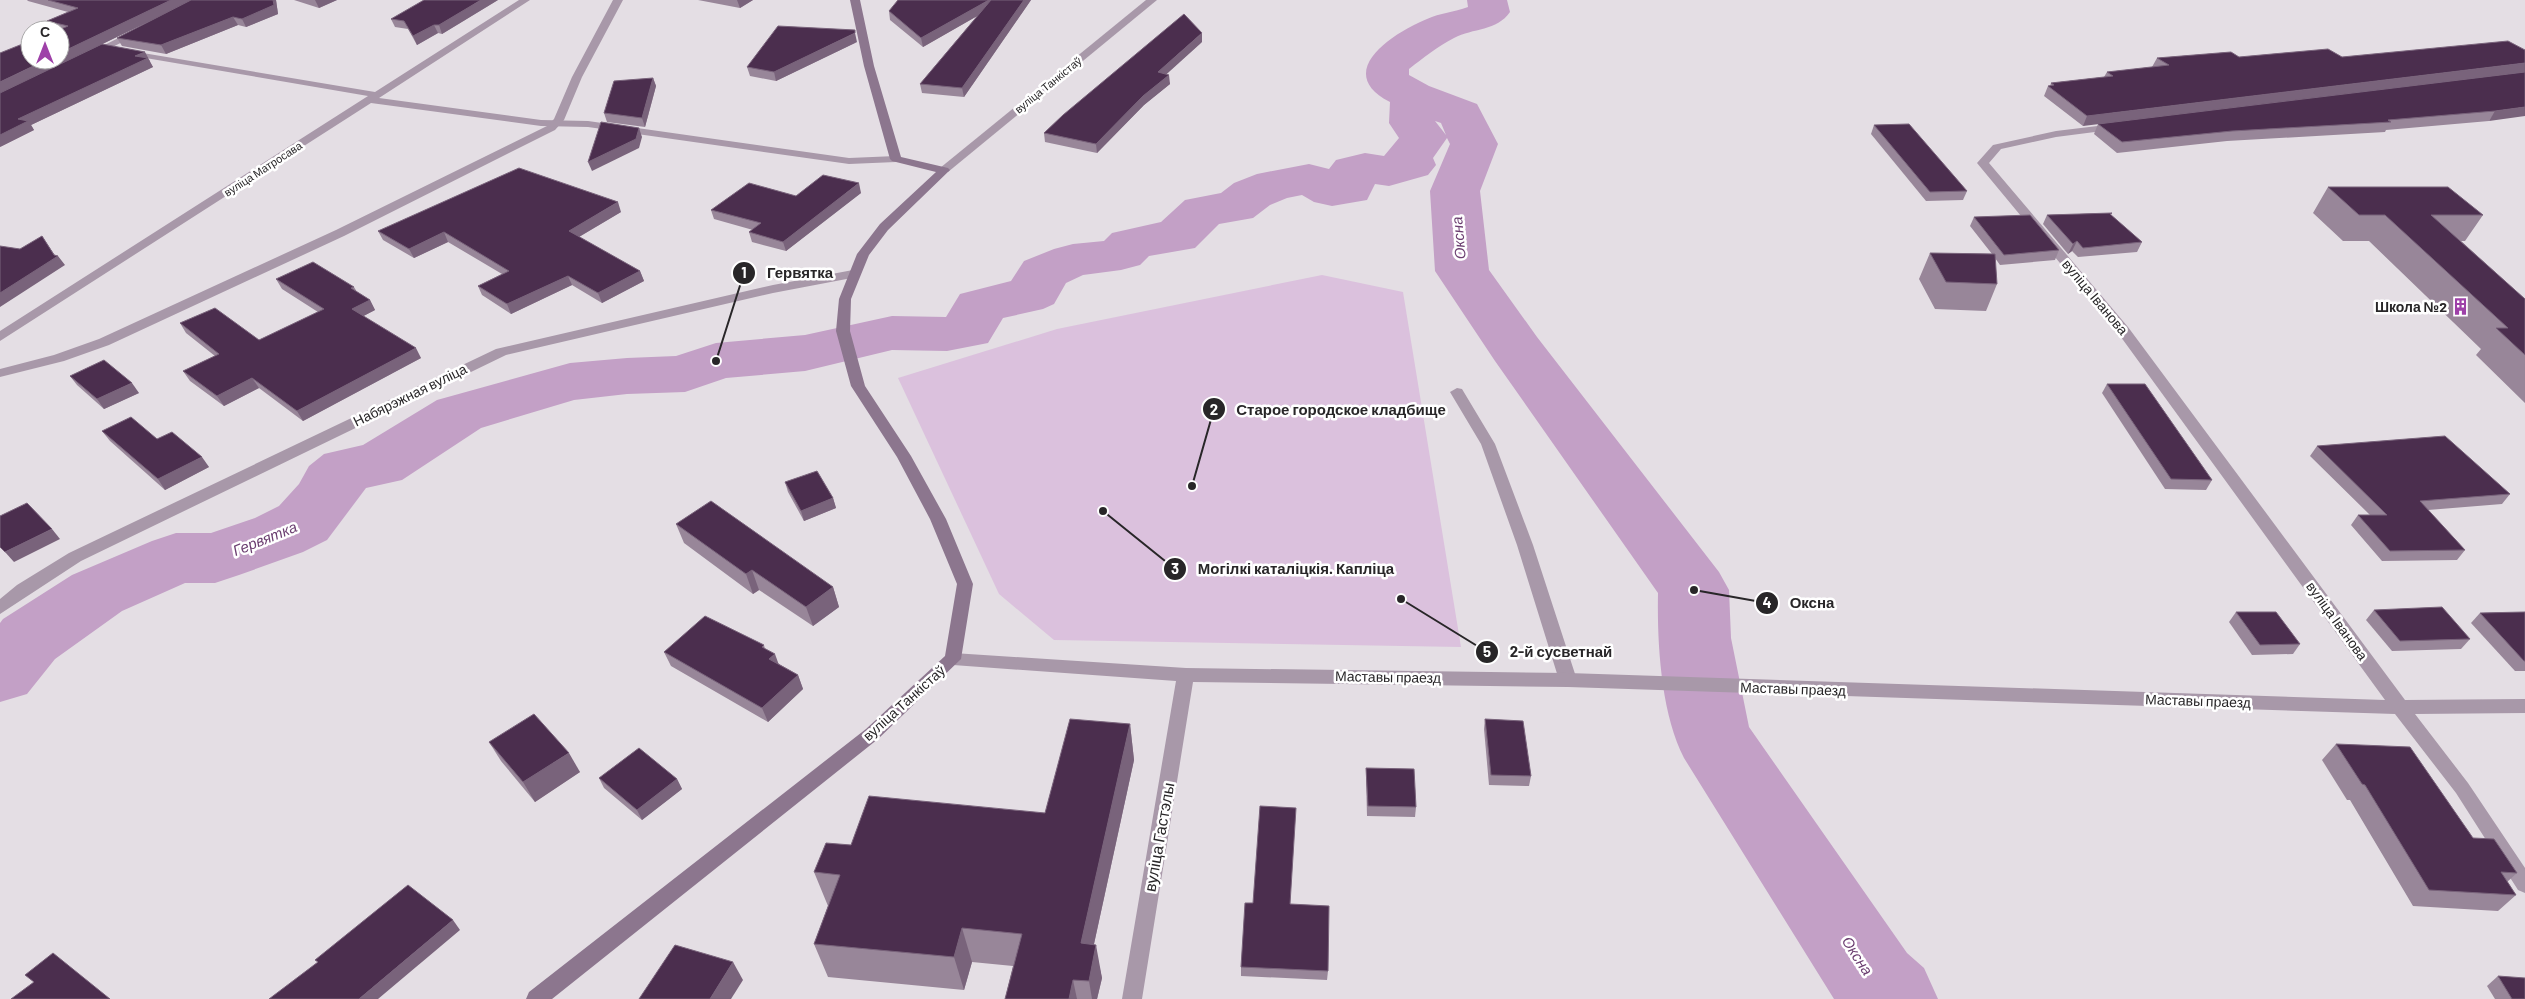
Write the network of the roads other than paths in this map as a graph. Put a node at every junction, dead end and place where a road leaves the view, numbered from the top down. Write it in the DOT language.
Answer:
graph roads {
  1 [pos="525,0"];
  2 [pos="618,0"];
  3 [pos="856,0"];
  4 [pos="1152,0"];
  5 [pos="146,28"];
  6 [pos="104,48"];
  7 [pos="78,61"];
  8 [pos="373,98"];
  9 [pos="557,123"];
  10 [pos="2125,125"];
  11 [pos="896,159"];
  12 [pos="944,170"];
  13 [pos="853,274"];
  14 [pos="0,338"];
  15 [pos="0,373"];
  16 [pos="1457,392"];
  17 [pos="0,608"];
  18 [pos="953,659"];
  19 [pos="1186,675"];
  20 [pos="1568,680"];
  21 [pos="2525,706"];
  22 [pos="2400,707"];
  23 [pos="2525,884"];
  24 [pos="536,999"];
  25 [pos="1132,999"];
  1 -- 8 [label="street, вуліца Матросава"];
  2 -- 9 [label="street"];
  3 -- 11 [label="street"];
  4 -- 12 [label="street, вуліца Танкістаў"];
  5 -- 6 [label="street"];
  6 -- 7 [label="street"];
  6 -- 8 [label="street"];
  8 -- 9 [label="street"];
  8 -- 14 [label="street, вуліца Матросава"];
  9 -- 11 [label="street"];
  9 -- 15 [label="street"];
  10 -- 22 [label="street, вуліца Іванова"];
  11 -- 12 [label="street"];
  12 -- 13 [label="street, вуліца Танкістаў"];
  13 -- 17 [label="street, Набярэжная вуліца"];
  13 -- 18 [label="street, вуліца Танкістаў"];
  16 -- 20 [label="street"];
  18 -- 19 [label="street, Маставы праезд"];
  18 -- 24 [label="street, вуліца Танкістаў"];
  19 -- 20 [label="street, Маставы праезд"];
  19 -- 25 [label="street, вуліца Гастэлы"];
  20 -- 22 [label="street, Маставы праезд"];
  21 -- 22 [label="street, Маставы праезд"];
  22 -- 23 [label="street, вуліца Іванова"];
}
